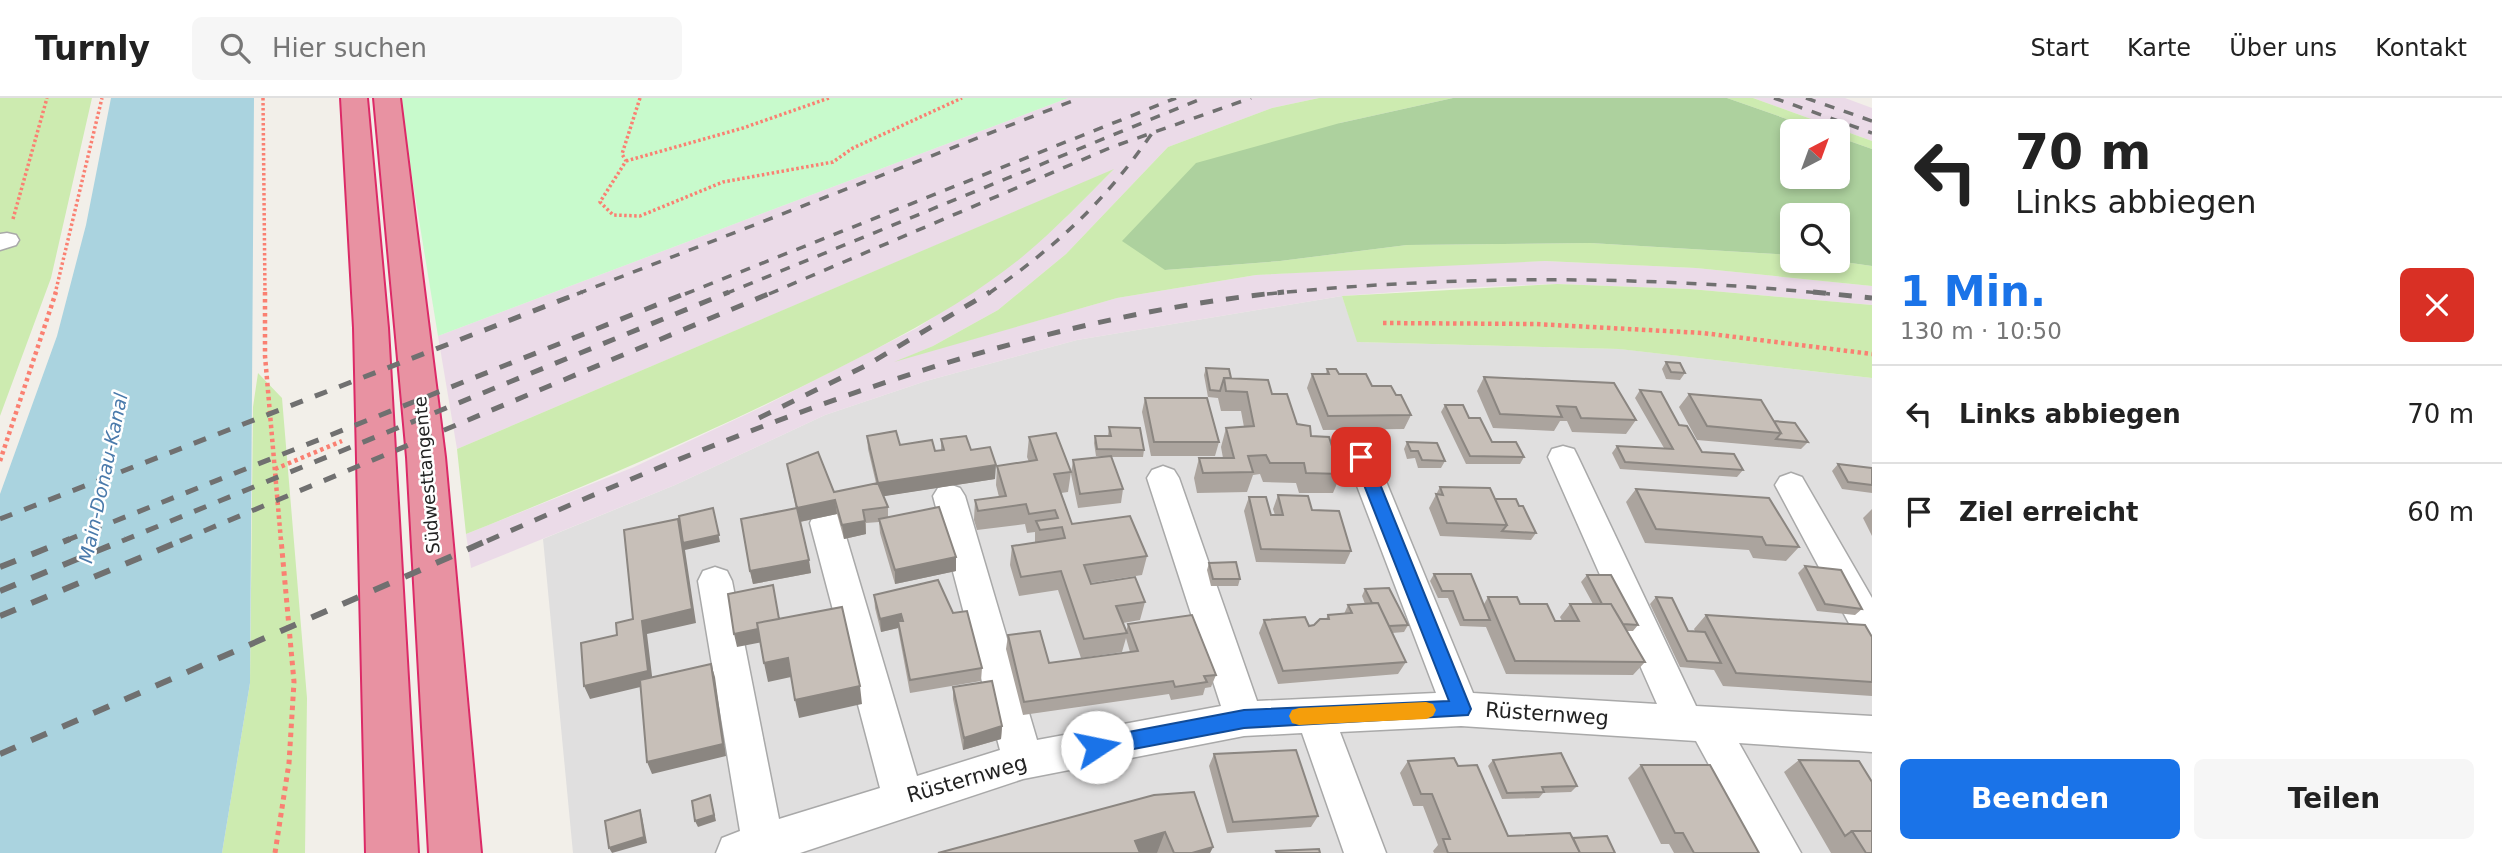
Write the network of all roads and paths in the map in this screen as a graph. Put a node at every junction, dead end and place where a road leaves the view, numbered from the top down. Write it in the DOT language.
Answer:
graph roads {
  1 [pos="47,98"];
  2 [pos="102,98"];
  3 [pos="263,98"];
  4 [pos="354,98"];
  5 [pos="387,98"];
  6 [pos="640,98"];
  7 [pos="829,98"];
  8 [pos="962,98"];
  9 [pos="625,161"];
  10 [pos="4,242"];
  11 [pos="1383,323"];
  12 [pos="1872,354"];
  13 [pos="375,427"];
  14 [pos="1361,457"];
  15 [pos="1563,457"];
  16 [pos="0,461"];
  17 [pos="275,469"];
  18 [pos="1163,478"];
  19 [pos="1791,485"];
  20 [pos="949,496"];
  21 [pos="826,523"];
  22 [pos="715,581"];
  23 [pos="1872,631"];
  24 [pos="1461,709"];
  25 [pos="1315,716"];
  26 [pos="1244,719"];
  27 [pos="1696,724"];
  28 [pos="1872,734"];
  29 [pos="1023,761"];
  30 [pos="903,798"];
  31 [pos="750,848"];
  32 [pos="275,853"];
  33 [pos="392,853"];
  34 [pos="455,853"];
  35 [pos="1365,853"];
  36 [pos="1780,853"];
  1 -- 10 [label="path"];
  2 -- 16 [label="path"];
  3 -- 17 [label="path"];
  4 -- 13 [label="highway"];
  5 -- 34 [label="highway, Südwesttangente"];
  6 -- 9 [label="path"];
  7 -- 9 [label="path"];
  8 -- 9 [label="path"];
  11 -- 12 [label="path"];
  13 -- 17 [label="path"];
  13 -- 33 [label="highway"];
  14 -- 24 [label="street"];
  15 -- 27 [label="street"];
  17 -- 32 [label="path"];
  18 -- 26 [label="street"];
  19 -- 23 [label="street"];
  20 -- 29 [label="street"];
  21 -- 30 [label="street"];
  22 -- 31 [label="street"];
  24 -- 25 [label="street, Rüsternweg"];
  24 -- 27 [label="street, Rüsternweg"];
  25 -- 26 [label="street, Rüsternweg"];
  25 -- 35 [label="street"];
  26 -- 29 [label="street, Rüsternweg"];
  27 -- 28 [label="street, Rüsternweg"];
  27 -- 36 [label="street"];
  29 -- 30 [label="street, Rüsternweg"];
  30 -- 31 [label="street, Rüsternweg"];
}
